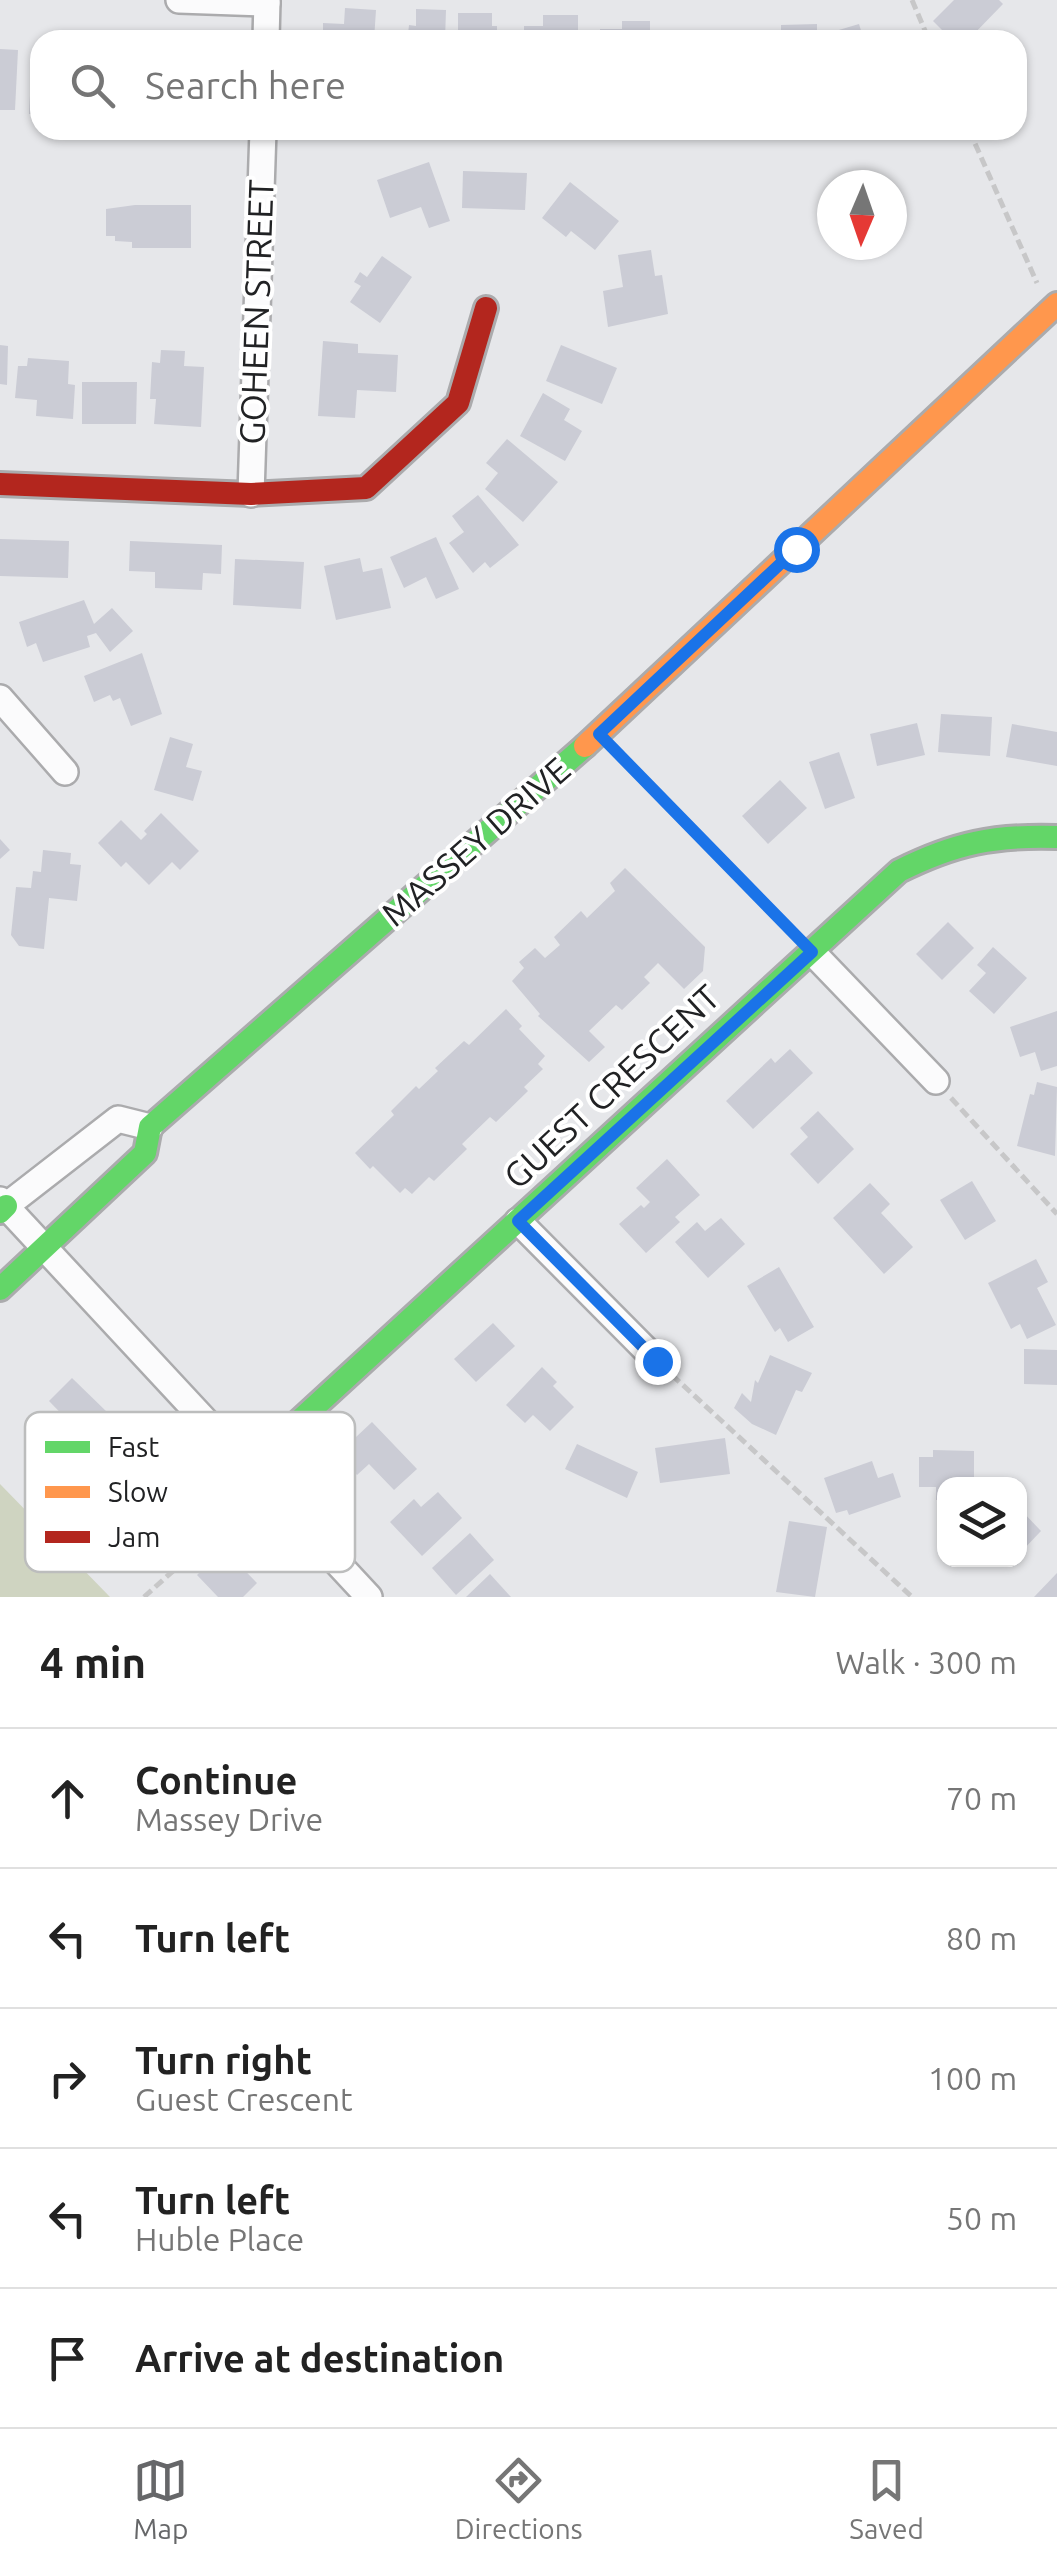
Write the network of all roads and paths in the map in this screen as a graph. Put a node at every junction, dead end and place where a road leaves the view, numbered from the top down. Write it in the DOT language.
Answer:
graph roads {
  1 [pos="179,0"];
  2 [pos="912,0"];
  3 [pos="267,2"];
  4 [pos="266,30"];
  5 [pos="925,30"];
  6 [pos="263,140"];
  7 [pos="974,140"];
  8 [pos="1053,307"];
  9 [pos="486,308"];
  10 [pos="0,484"];
  11 [pos="252,494"];
  12 [pos="0,698"];
  13 [pos="599,734"];
  14 [pos="66,772"];
  15 [pos="1057,837"];
  16 [pos="812,952"];
  17 [pos="936,1081"];
  18 [pos="150,1127"];
  19 [pos="2,1206"];
  20 [pos="1057,1214"];
  21 [pos="518,1221"];
  22 [pos="44,1247"];
  23 [pos="0,1288"];
  24 [pos="657,1361"];
  25 [pos="199,1412"];
  26 [pos="309,1412"];
  27 [pos="172,1572"];
  28 [pos="346,1572"];
  29 [pos="144,1597"];
  30 [pos="369,1597"];
  31 [pos="912,1597"];
  1 -- 3 [label="street"];
  2 -- 5 [label="path"];
  3 -- 4 [label="street"];
  6 -- 11 [label="street, GOHEEN STREET"];
  7 -- 8 [label="path"];
  8 -- 13 [label="street, MASSEY DRIVE"];
  9 -- 11 [label="street"];
  10 -- 11 [label="street"];
  12 -- 14 [label="street"];
  13 -- 16 [label="path"];
  13 -- 18 [label="street, MASSEY DRIVE"];
  15 -- 16 [label="street, GUEST CRESCENT"];
  16 -- 17 [label="street"];
  16 -- 21 [label="street, GUEST CRESCENT"];
  17 -- 20 [label="path"];
  18 -- 19 [label="street"];
  18 -- 22 [label="street, MASSEY DRIVE"];
  19 -- 22 [label="street"];
  21 -- 24 [label="street"];
  21 -- 26 [label="street, GUEST CRESCENT"];
  22 -- 23 [label="street, MASSEY DRIVE"];
  22 -- 25 [label="street"];
  24 -- 31 [label="path"];
  27 -- 29 [label="path"];
  28 -- 30 [label="street"];
}
